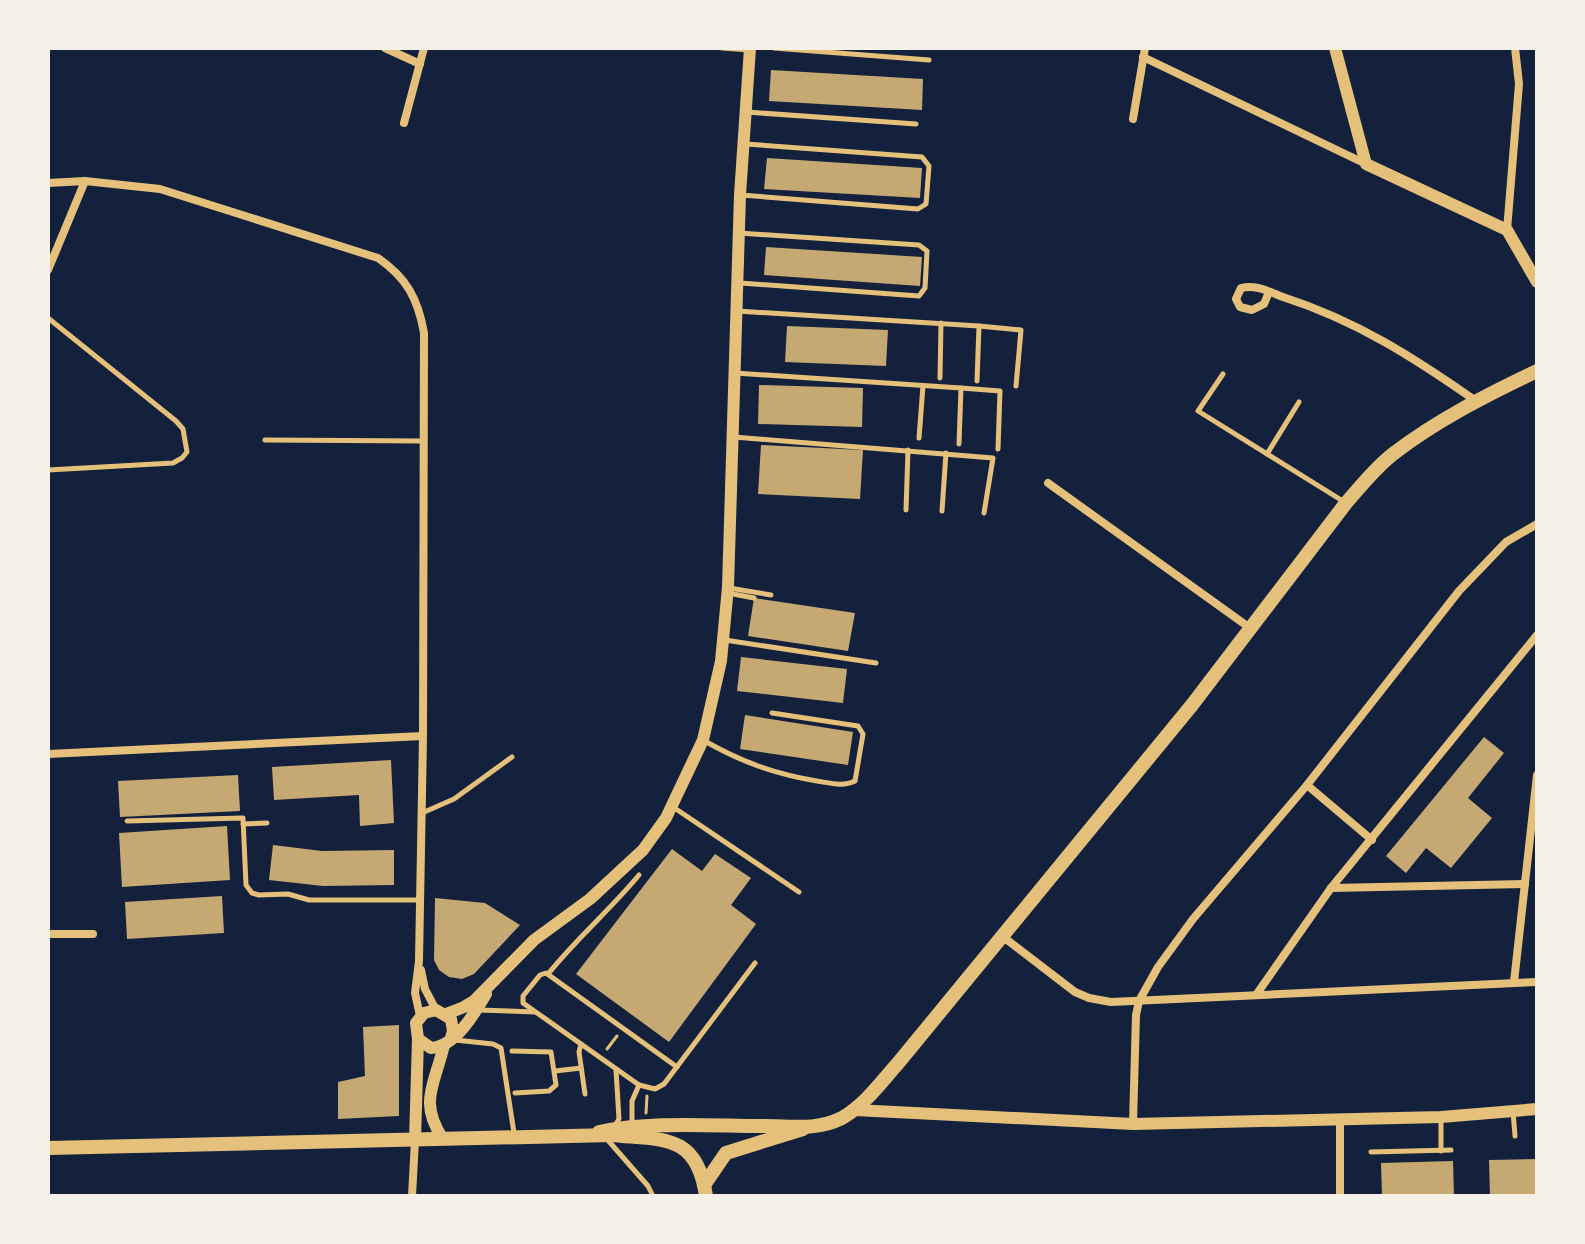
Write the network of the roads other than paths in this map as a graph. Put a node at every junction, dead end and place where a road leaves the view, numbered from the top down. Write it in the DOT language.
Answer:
graph roads {
  1 [pos="385,48"];
  2 [pos="424,48"];
  3 [pos="722,48"];
  4 [pos="774,48"];
  5 [pos="1335,48"];
  6 [pos="1515,48"];
  7 [pos="750,49"];
  8 [pos="1144,52"];
  9 [pos="929,60"];
  10 [pos="420,64"];
  11 [pos="745,112"];
  12 [pos="1133,119"];
  13 [pos="404,123"];
  14 [pos="916,124"];
  15 [pos="742,144"];
  16 [pos="1366,164"];
  17 [pos="85,181"];
  18 [pos="48,183"];
  19 [pos="740,195"];
  20 [pos="1507,230"];
  21 [pos="738,233"];
  22 [pos="48,270"];
  23 [pos="1537,282"];
  24 [pos="738,283"];
  25 [pos="1269,292"];
  26 [pos="737,311"];
  27 [pos="48,318"];
  28 [pos="941,323"];
  29 [pos="979,326"];
  30 [pos="1537,371"];
  31 [pos="735,373"];
  32 [pos="1223,374"];
  33 [pos="940,378"];
  34 [pos="977,381"];
  35 [pos="923,386"];
  36 [pos="1016,386"];
  37 [pos="961,388"];
  38 [pos="1476,401"];
  39 [pos="1299,402"];
  40 [pos="734,436"];
  41 [pos="919,438"];
  42 [pos="265,440"];
  43 [pos="424,441"];
  44 [pos="959,444"];
  45 [pos="998,449"];
  46 [pos="908,450"];
  47 [pos="946,453"];
  48 [pos="1267,454"];
  49 [pos="48,470"];
  50 [pos="1048,483"];
  51 [pos="1346,503"];
  52 [pos="906,510"];
  53 [pos="942,511"];
  54 [pos="984,513"];
  55 [pos="1537,524"];
  56 [pos="728,590"];
  57 [pos="771,595"];
  58 [pos="754,598"];
  59 [pos="1250,628"];
  60 [pos="1537,635"];
  61 [pos="724,640"];
  62 [pos="876,663"];
  63 [pos="772,713"];
  64 [pos="423,736"];
  65 [pos="703,740"];
  66 [pos="48,754"];
  67 [pos="512,757"];
  68 [pos="1537,775"];
  69 [pos="1307,785"];
  70 [pos="672,806"];
  71 [pos="422,813"];
  72 [pos="127,821"];
  73 [pos="267,823"];
  74 [pos="243,824"];
  75 [pos="1372,840"];
  76 [pos="639,875"];
  77 [pos="1525,884"];
  78 [pos="1331,888"];
  79 [pos="799,892"];
  80 [pos="420,900"];
  81 [pos="48,934"];
  82 [pos="93,934"];
  83 [pos="1002,936"];
  84 [pos="419,961"];
  85 [pos="755,963"];
  86 [pos="548,974"];
  87 [pos="493,982"];
  88 [pos="1514,982"];
  89 [pos="1537,982"];
  90 [pos="1256,995"];
  91 [pos="1139,1001"];
  92 [pos="477,1010"];
  93 [pos="441,1012"];
  94 [pos="536,1012"];
  95 [pos="420,1016"];
  96 [pos="418,1039"];
  97 [pos="448,1041"];
  98 [pos="581,1044"];
  99 [pos="512,1051"];
  100 [pos="677,1067"];
  101 [pos="581,1068"];
  102 [pos="616,1069"];
  103 [pos="555,1071"];
  104 [pos="639,1085"];
  105 [pos="515,1093"];
  106 [pos="585,1094"];
  107 [pos="1537,1109"];
  108 [pos="855,1110"];
  109 [pos="1513,1110"];
  110 [pos="1441,1117"];
  111 [pos="1340,1121"];
  112 [pos="1133,1124"];
  113 [pos="632,1128"];
  114 [pos="804,1129"];
  115 [pos="602,1132"];
  116 [pos="515,1135"];
  117 [pos="1515,1136"];
  118 [pos="443,1139"];
  119 [pos="415,1140"];
  120 [pos="48,1148"];
  121 [pos="1451,1150"];
  122 [pos="1441,1151"];
  123 [pos="1371,1152"];
  124 [pos="705,1191"];
  125 [pos="412,1196"];
  126 [pos="653,1196"];
  127 [pos="1340,1196"];
  1 -- 10 [label="street"];
  2 -- 10 [label="street"];
  3 -- 7 [label="lane"];
  4 -- 9 [label="lane"];
  5 -- 16 [label="street"];
  6 -- 20 [label="street"];
  7 -- 11 [label="street"];
  8 -- 12 [label="street"];
  8 -- 16 [label="street"];
  10 -- 13 [label="street"];
  11 -- 14 [label="lane"];
  11 -- 15 [label="street"];
  15 -- 19 [label="street"];
  15 -- 19 [label="lane"];
  16 -- 20 [label="street"];
  17 -- 18 [label="street"];
  17 -- 22 [label="street"];
  17 -- 43 [label="street"];
  19 -- 21 [label="street"];
  20 -- 23 [label="street"];
  21 -- 24 [label="street"];
  21 -- 24 [label="lane"];
  24 -- 26 [label="street"];
  25 -- 38 [label="street"];
  26 -- 28 [label="lane"];
  26 -- 31 [label="street"];
  27 -- 49 [label="lane"];
  28 -- 29 [label="lane"];
  28 -- 33 [label="lane"];
  29 -- 34 [label="lane"];
  29 -- 36 [label="lane"];
  30 -- 38 [label="main road"];
  31 -- 35 [label="lane"];
  31 -- 40 [label="street"];
  32 -- 48 [label="lane"];
  35 -- 37 [label="lane"];
  35 -- 41 [label="lane"];
  37 -- 44 [label="lane"];
  37 -- 45 [label="lane"];
  38 -- 51 [label="main road"];
  39 -- 48 [label="lane"];
  40 -- 46 [label="lane"];
  40 -- 56 [label="street"];
  42 -- 43 [label="lane"];
  43 -- 64 [label="street"];
  46 -- 47 [label="lane"];
  46 -- 52 [label="lane"];
  47 -- 53 [label="lane"];
  47 -- 54 [label="lane"];
  48 -- 51 [label="lane"];
  50 -- 59 [label="street"];
  51 -- 59 [label="main road"];
  55 -- 69 [label="street"];
  56 -- 57 [label="lane"];
  56 -- 58 [label="lane"];
  56 -- 61 [label="street"];
  59 -- 83 [label="main road"];
  60 -- 75 [label="street"];
  61 -- 62 [label="lane"];
  61 -- 65 [label="street"];
  63 -- 65 [label="lane"];
  64 -- 66 [label="street"];
  64 -- 71 [label="street"];
  65 -- 70 [label="street"];
  67 -- 71 [label="lane"];
  68 -- 77 [label="street"];
  69 -- 75 [label="street"];
  69 -- 91 [label="street"];
  70 -- 79 [label="lane"];
  70 -- 87 [label="street"];
  71 -- 80 [label="street"];
  72 -- 74 [label="lane"];
  73 -- 74 [label="lane"];
  74 -- 80 [label="lane"];
  75 -- 78 [label="street"];
  76 -- 86 [label="lane"];
  77 -- 78 [label="street"];
  77 -- 88 [label="street"];
  78 -- 90 [label="street"];
  80 -- 84 [label="street"];
  81 -- 82 [label="street"];
  83 -- 91 [label="street"];
  83 -- 108 [label="main road"];
  84 -- 93 [label="street"];
  84 -- 95 [label="street"];
  85 -- 100 [label="lane"];
  86 -- 94 [label="lane"];
  86 -- 100 [label="lane"];
  87 -- 92 [label="street"];
  87 -- 93 [label="street"];
  88 -- 89 [label="street"];
  88 -- 90 [label="street"];
  90 -- 91 [label="street"];
  91 -- 112 [label="street"];
  92 -- 94 [label="lane"];
  92 -- 97 [label="street"];
  93 -- 95 [label="street"];
  93 -- 97 [label="street"];
  94 -- 98 [label="lane"];
  95 -- 96 [label="street"];
  96 -- 97 [label="street"];
  96 -- 119 [label="street"];
  97 -- 116 [label="lane"];
  97 -- 118 [label="street"];
  98 -- 101 [label="lane"];
  98 -- 102 [label="lane"];
  99 -- 103 [label="lane"];
  100 -- 104 [label="lane"];
  101 -- 103 [label="lane"];
  101 -- 106 [label="lane"];
  102 -- 104 [label="lane"];
  102 -- 115 [label="lane"];
  103 -- 105 [label="lane"];
  104 -- 113 [label="lane"];
  107 -- 109 [label="street"];
  108 -- 112 [label="street"];
  108 -- 114 [label="main road"];
  109 -- 110 [label="street"];
  109 -- 117 [label="lane"];
  110 -- 111 [label="street"];
  110 -- 122 [label="lane"];
  111 -- 112 [label="street"];
  111 -- 127 [label="street"];
  113 -- 114 [label="main road"];
  113 -- 115 [label="main road"];
  114 -- 124 [label="main road"];
  115 -- 116 [label="main road"];
  115 -- 124 [label="main road"];
  115 -- 126 [label="lane"];
  116 -- 118 [label="main road"];
  118 -- 119 [label="main road"];
  119 -- 120 [label="main road"];
  119 -- 125 [label="street"];
  121 -- 122 [label="lane"];
  122 -- 123 [label="lane"];
}
